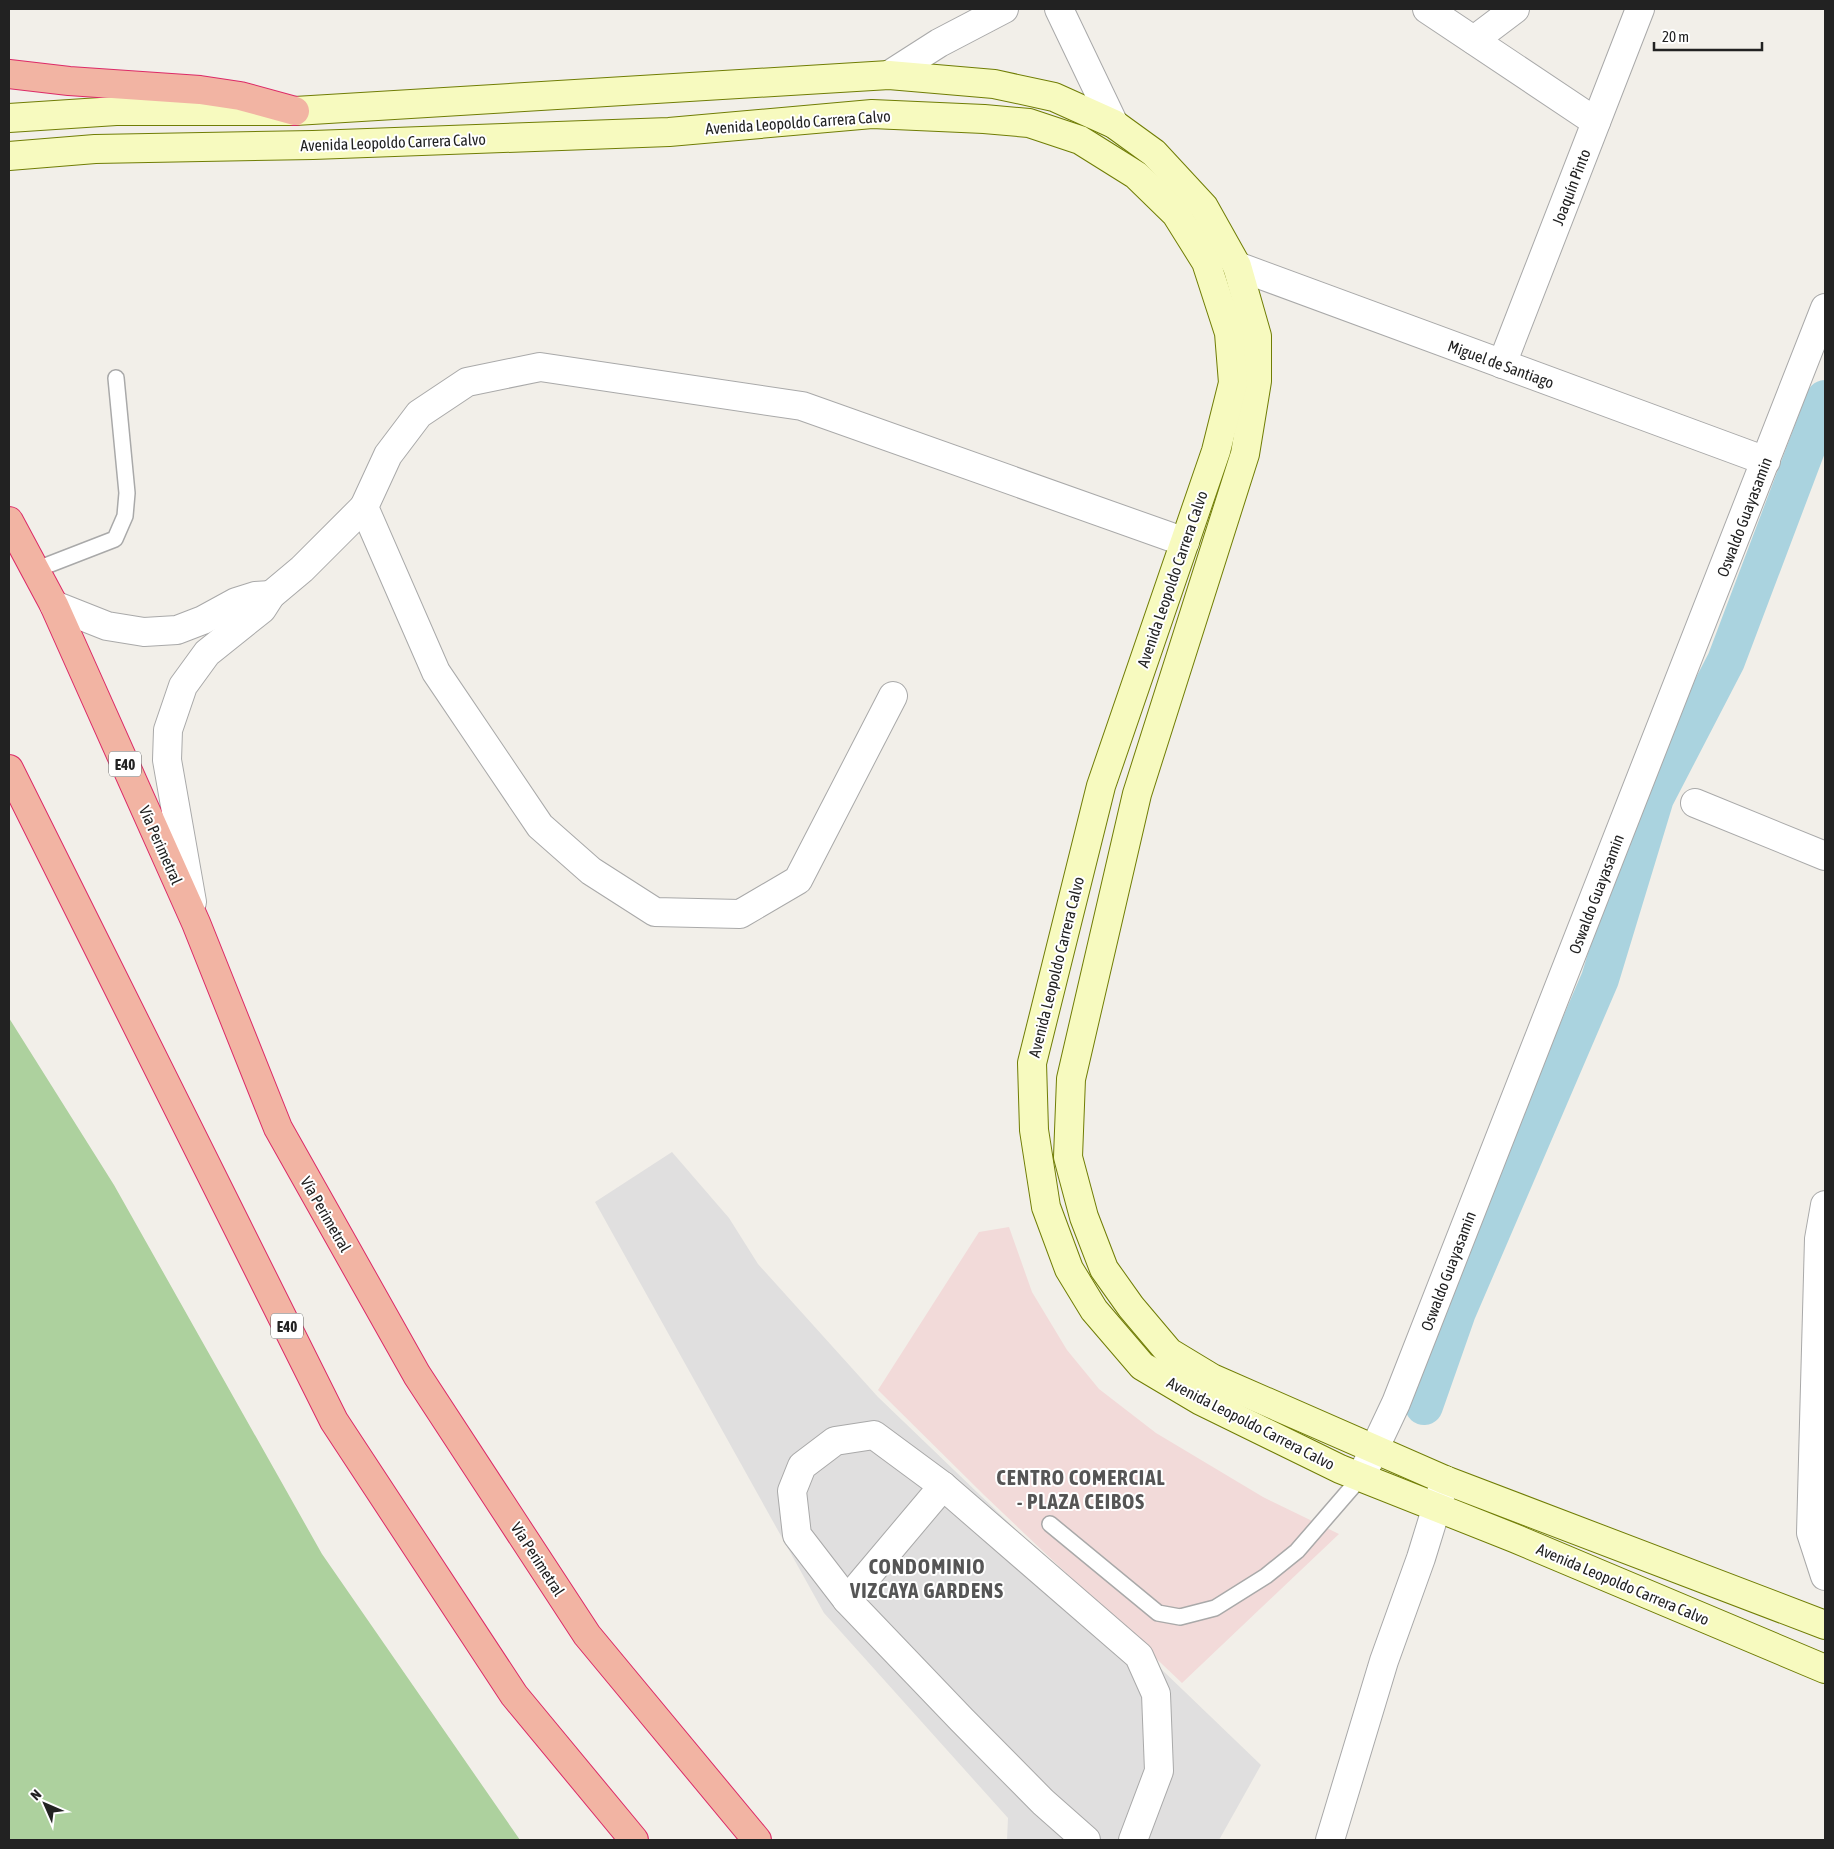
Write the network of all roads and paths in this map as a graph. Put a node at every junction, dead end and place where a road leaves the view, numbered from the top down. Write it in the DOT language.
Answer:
graph roads {
  1 [pos="1004,9"];
  2 [pos="1058,9"];
  3 [pos="1427,9"];
  4 [pos="1515,9"];
  5 [pos="1640,9"];
  6 [pos="1474,40"];
  7 [pos="9,74"];
  8 [pos="889,75"];
  9 [pos="295,111"];
  10 [pos="9,118"];
  11 [pos="1596,122"];
  12 [pos="1114,124"];
  13 [pos="9,156"];
  14 [pos="1237,266"];
  15 [pos="1825,308"];
  16 [pos="1502,364"];
  17 [pos="116,378"];
  18 [pos="1766,461"];
  19 [pos="364,507"];
  20 [pos="9,521"];
  21 [pos="1184,542"];
  22 [pos="35,570"];
  23 [pos="271,595"];
  24 [pos="54,605"];
  25 [pos="893,696"];
  26 [pos="9,769"];
  27 [pos="1695,803"];
  28 [pos="1825,856"];
  29 [pos="196,923"];
  30 [pos="1825,1205"];
  31 [pos="1374,1448"];
  32 [pos="1361,1477"];
  33 [pos="1446,1480"];
  34 [pos="943,1486"];
  35 [pos="1438,1508"];
  36 [pos="1050,1524"];
  37 [pos="1825,1576"];
  38 [pos="847,1600"];
  39 [pos="1825,1625"];
  40 [pos="1825,1669"];
  41 [pos="634,1840"];
  42 [pos="758,1840"];
  43 [pos="1086,1840"];
  44 [pos="1133,1840"];
  45 [pos="1330,1840"];
  1 -- 8 [label="street"];
  2 -- 12 [label="street"];
  3 -- 6 [label="street"];
  4 -- 6 [label="street"];
  5 -- 11 [label="street, Joaquín Pinto"];
  6 -- 11 [label="street"];
  7 -- 9 [label="highway"];
  8 -- 9 [label="main road, Avenida Leopoldo Carrera Calvo"];
  8 -- 12 [label="main road, Avenida Leopoldo Carrera Calvo"];
  9 -- 10 [label="main road, Avenida Leopoldo Carrera Calvo"];
  11 -- 16 [label="street, Joaquín Pinto"];
  12 -- 14 [label="main road, Avenida Leopoldo Carrera Calvo"];
  13 -- 21 [label="main road, Avenida Leopoldo Carrera Calvo"];
  14 -- 16 [label="street, Miguel de Santiago"];
  14 -- 31 [label="main road, Avenida Leopoldo Carrera Calvo"];
  15 -- 18 [label="street, Oswaldo Guayasamin"];
  16 -- 18 [label="street, Miguel de Santiago"];
  17 -- 22 [label="lane"];
  18 -- 31 [label="street, Oswaldo Guayasamin"];
  19 -- 21 [label="street"];
  19 -- 23 [label="street"];
  19 -- 25 [label="street"];
  20 -- 22 [label="highway, Vía Perimetral / E40"];
  21 -- 32 [label="main road, Avenida Leopoldo Carrera Calvo"];
  22 -- 24 [label="highway, Vía Perimetral / E40"];
  23 -- 24 [label="street"];
  23 -- 29 [label="street"];
  24 -- 29 [label="highway, Vía Perimetral / E40"];
  26 -- 41 [label="highway, E40"];
  27 -- 28 [label="street"];
  29 -- 42 [label="highway, Vía Perimetral / E40"];
  30 -- 37 [label="street"];
  31 -- 32 [label="street, Oswaldo Guayasamin"];
  31 -- 33 [label="main road, Avenida Leopoldo Carrera Calvo"];
  32 -- 35 [label="main road, Avenida Leopoldo Carrera Calvo"];
  32 -- 36 [label="lane"];
  33 -- 35 [label="street"];
  33 -- 39 [label="main road, Avenida Leopoldo Carrera Calvo"];
  34 -- 38 [label="street"];
  34 -- 38 [label="street"];
  34 -- 44 [label="street"];
  35 -- 40 [label="main road, Avenida Leopoldo Carrera Calvo"];
  35 -- 45 [label="street"];
  38 -- 43 [label="street"];
}
